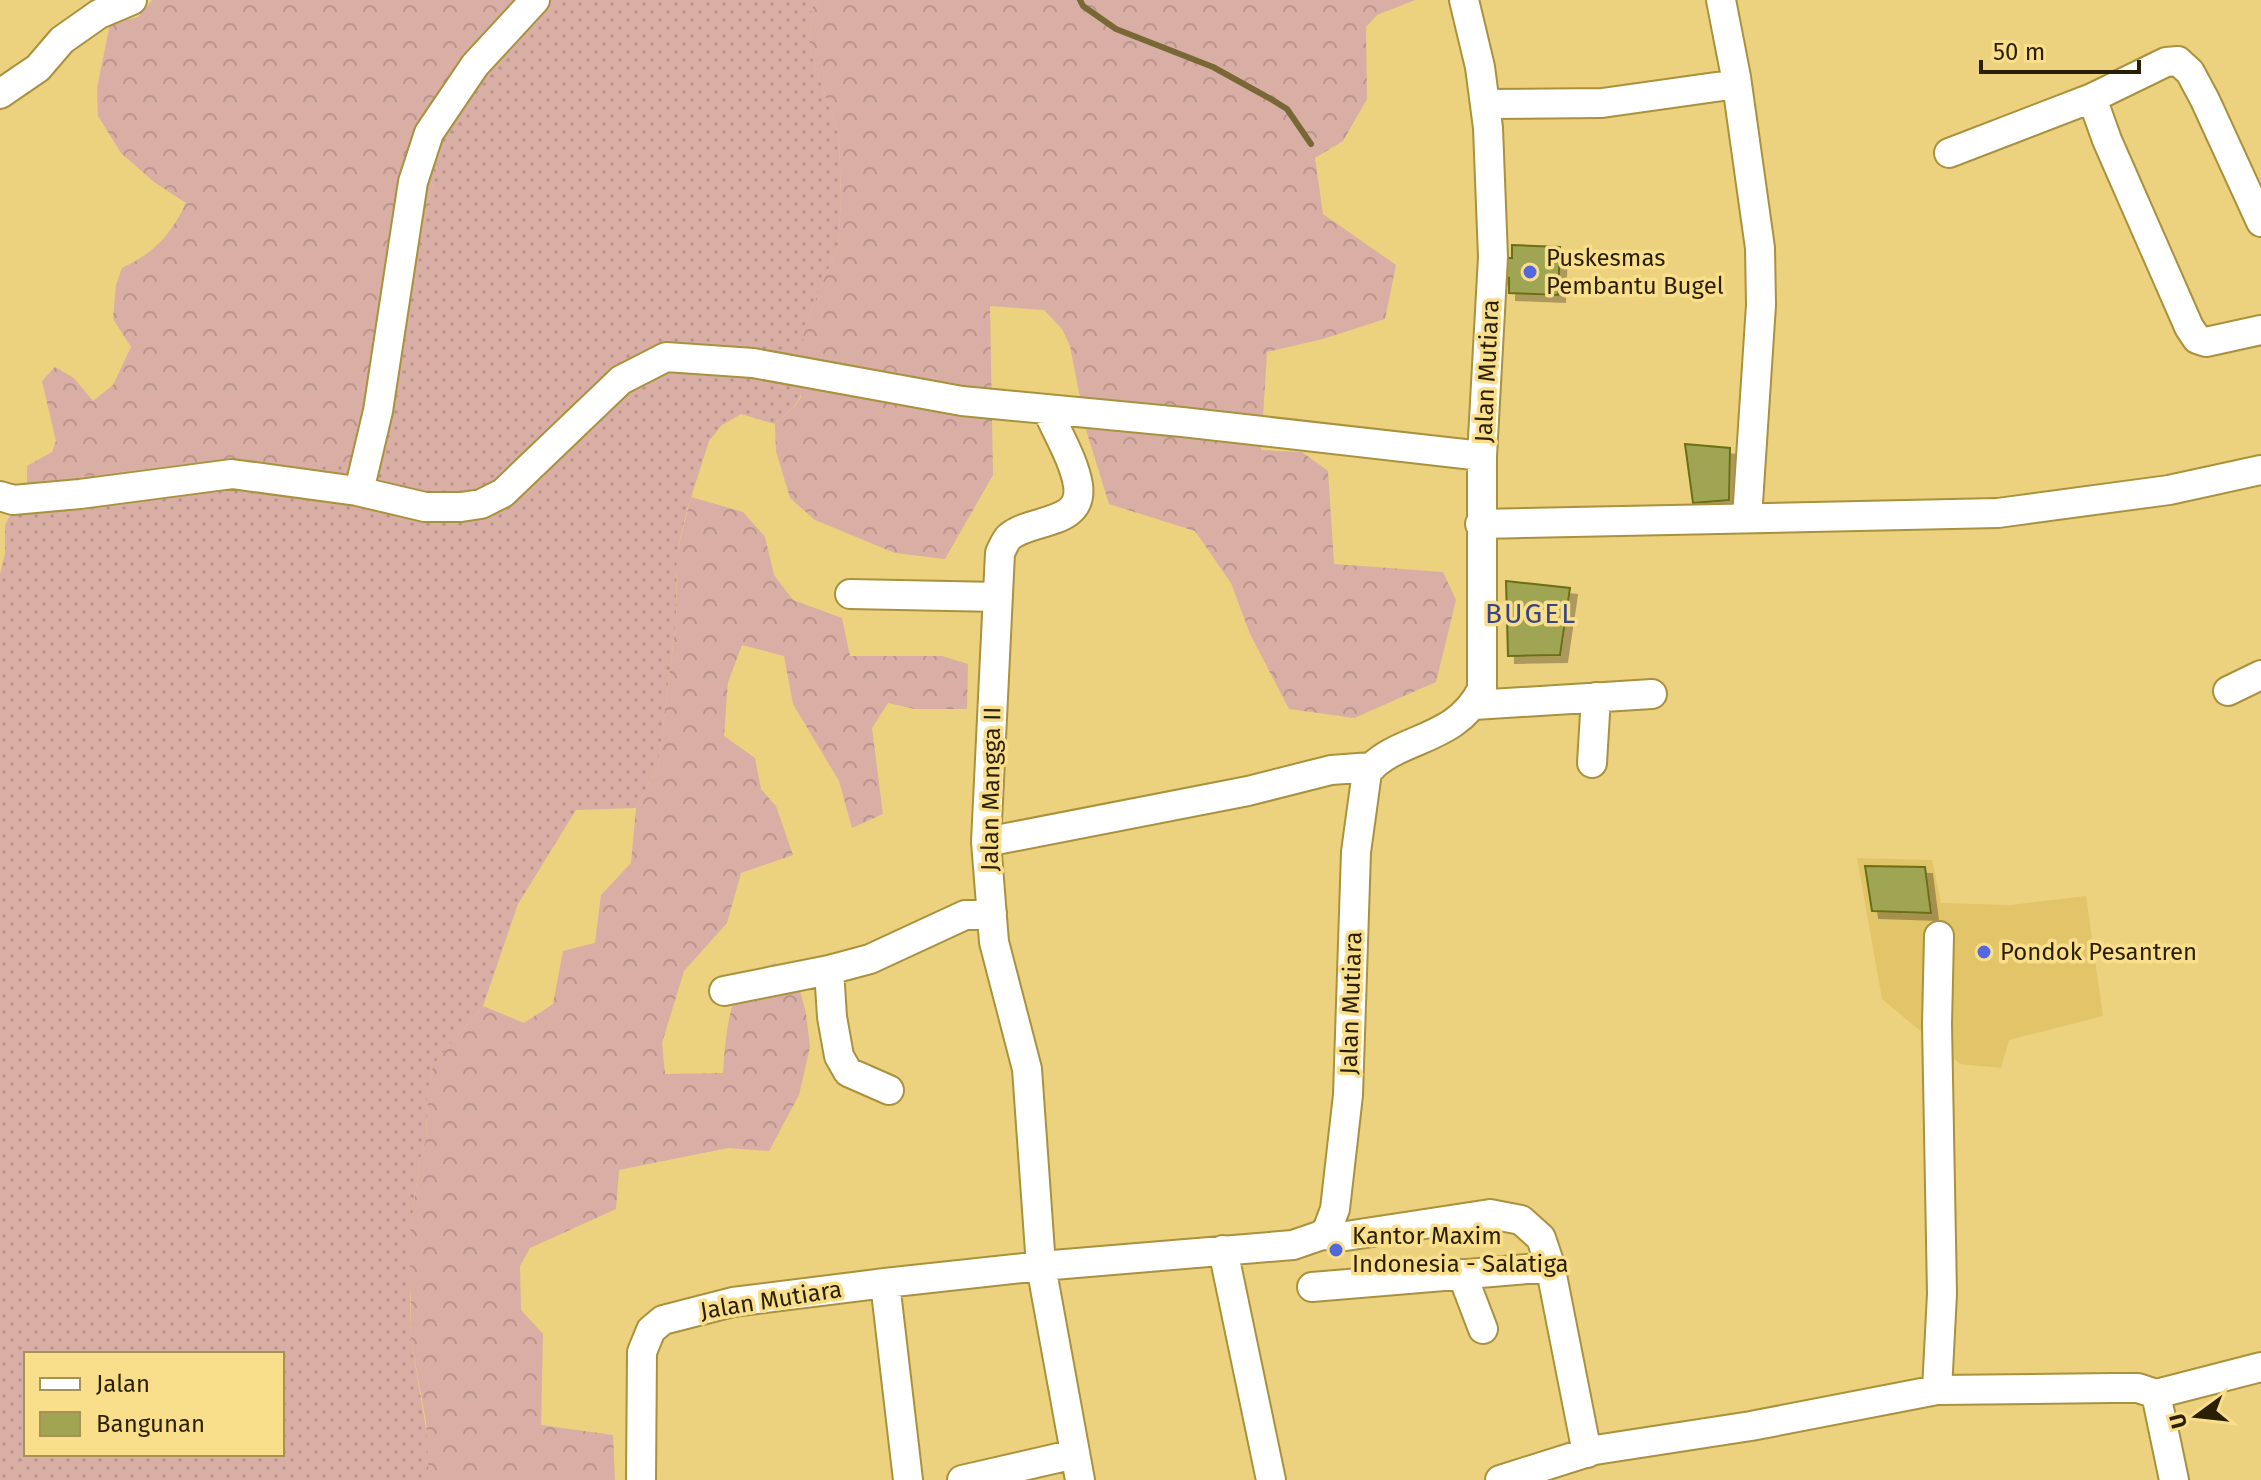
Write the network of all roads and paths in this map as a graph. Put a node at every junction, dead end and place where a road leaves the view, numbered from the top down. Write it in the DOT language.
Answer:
graph roads {
  1 [pos="132,0"];
  2 [pos="535,0"];
  3 [pos="1464,0"];
  4 [pos="1721,0"];
  5 [pos="1737,84"];
  6 [pos="0,94"];
  7 [pos="2092,98"];
  8 [pos="1485,104"];
  9 [pos="1949,153"];
  10 [pos="2261,222"];
  11 [pos="2261,330"];
  12 [pos="1047,409"];
  13 [pos="1482,456"];
  14 [pos="2261,470"];
  15 [pos="359,491"];
  16 [pos="0,496"];
  17 [pos="1747,518"];
  18 [pos="1480,524"];
  19 [pos="850,594"];
  20 [pos="998,597"];
  21 [pos="2261,675"];
  22 [pos="2228,691"];
  23 [pos="1652,694"];
  24 [pos="1596,697"];
  25 [pos="1474,705"];
  26 [pos="1592,763"];
  27 [pos="1372,767"];
  28 [pos="986,842"];
  29 [pos="992,913"];
  30 [pos="1939,936"];
  31 [pos="829,970"];
  32 [pos="724,991"];
  33 [pos="889,1090"];
  34 [pos="1334,1236"];
  35 [pos="1223,1250"];
  36 [pos="1041,1266"];
  37 [pos="1551,1267"];
  38 [pos="1462,1274"];
  39 [pos="1363,1282"];
  40 [pos="885,1283"];
  41 [pos="1312,1287"];
  42 [pos="1483,1329"];
  43 [pos="2261,1367"];
  44 [pos="1937,1390"];
  45 [pos="2156,1394"];
  46 [pos="1587,1453"];
  47 [pos="1077,1467"];
  48 [pos="641,1480"];
  49 [pos="908,1480"];
  50 [pos="962,1480"];
  51 [pos="1271,1480"];
  52 [pos="1500,1480"];
  53 [pos="2174,1480"];
  1 -- 6 [label="street"];
  2 -- 15 [label="street"];
  3 -- 8 [label="street, Jalan Mutiara"];
  4 -- 5 [label="street"];
  5 -- 8 [label="street"];
  5 -- 17 [label="street"];
  7 -- 9 [label="street"];
  7 -- 10 [label="street"];
  7 -- 11 [label="street"];
  8 -- 13 [label="street, Jalan Mutiara"];
  12 -- 13 [label="street"];
  12 -- 15 [label="street"];
  12 -- 20 [label="street, Jalan Mangga II"];
  13 -- 18 [label="street, Jalan Mutiara"];
  14 -- 17 [label="street"];
  15 -- 16 [label="street"];
  17 -- 18 [label="street"];
  18 -- 25 [label="street, Jalan Mutiara"];
  19 -- 20 [label="street"];
  20 -- 28 [label="street, Jalan Mangga II"];
  21 -- 22 [label="street"];
  23 -- 24 [label="street"];
  24 -- 25 [label="street"];
  24 -- 26 [label="street"];
  25 -- 27 [label="street"];
  27 -- 28 [label="street"];
  27 -- 34 [label="street, Jalan Mutiara"];
  28 -- 29 [label="street, Jalan Mangga II"];
  29 -- 31 [label="street"];
  29 -- 36 [label="street, Jalan Mangga II"];
  30 -- 44 [label="street"];
  31 -- 32 [label="street"];
  31 -- 33 [label="street"];
  34 -- 35 [label="street, Jalan Mutiara"];
  34 -- 37 [label="street"];
  34 -- 39 [label="street"];
  35 -- 36 [label="street, Jalan Mutiara"];
  35 -- 51 [label="street"];
  36 -- 40 [label="street, Jalan Mutiara"];
  36 -- 47 [label="street, Jalan Mangga II"];
  37 -- 38 [label="street"];
  37 -- 46 [label="street"];
  38 -- 39 [label="street"];
  38 -- 42 [label="street"];
  39 -- 41 [label="street"];
  40 -- 48 [label="street, Jalan Mutiara"];
  40 -- 49 [label="street"];
  43 -- 45 [label="street"];
  44 -- 45 [label="street"];
  44 -- 46 [label="street"];
  45 -- 53 [label="street"];
  46 -- 52 [label="street"];
  47 -- 50 [label="street"];
}
